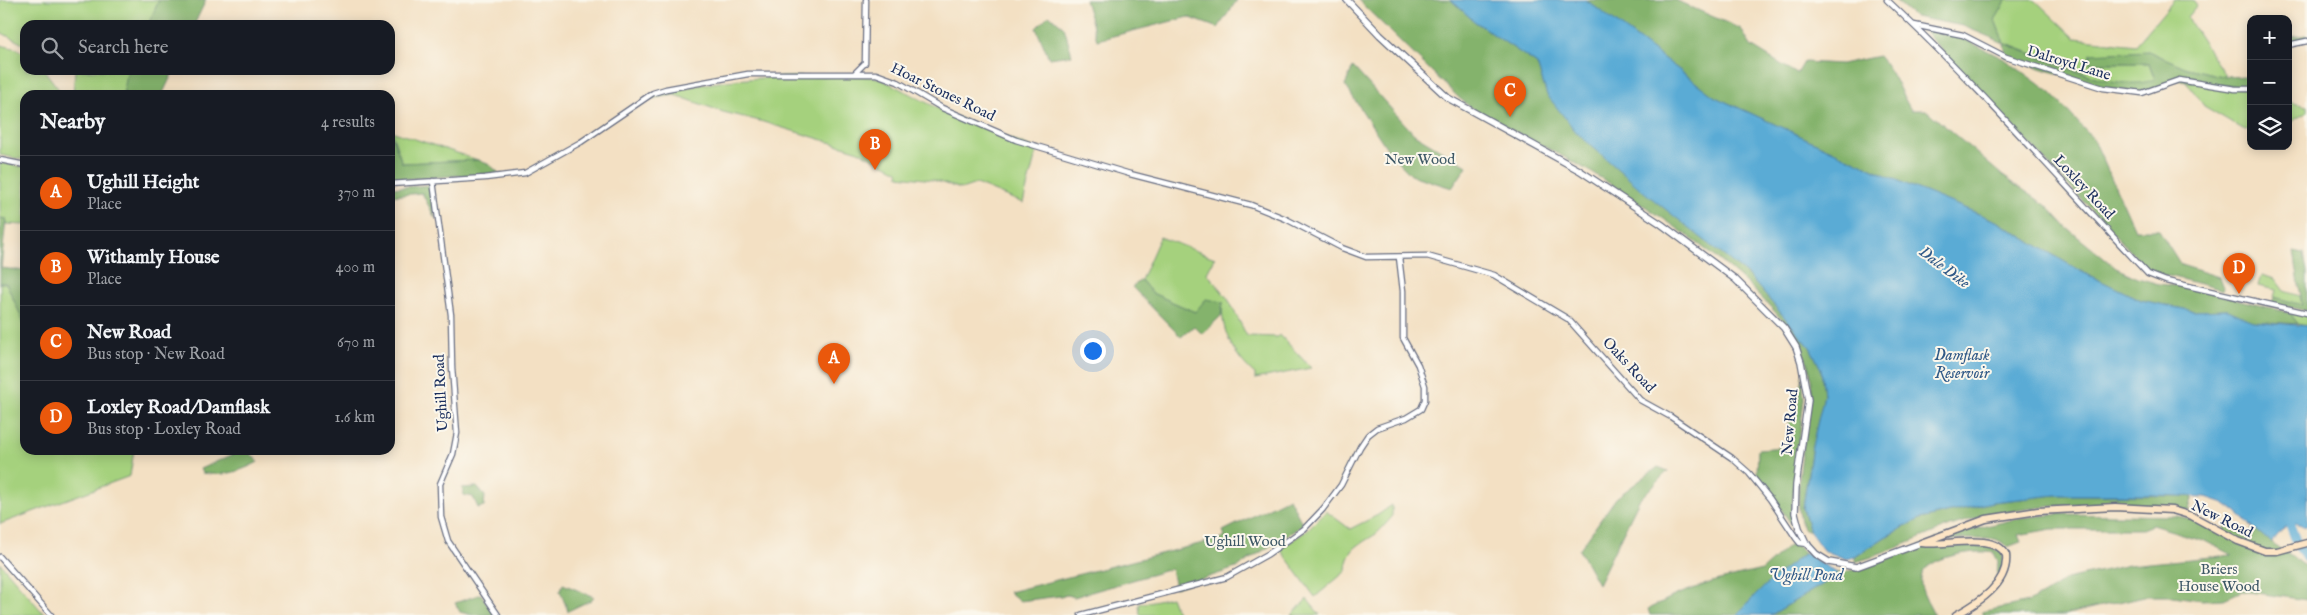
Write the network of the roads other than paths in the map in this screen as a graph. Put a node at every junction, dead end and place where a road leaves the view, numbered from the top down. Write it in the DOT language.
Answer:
graph roads {
  1 [pos="866,0"];
  2 [pos="1347,0"];
  3 [pos="1887,0"];
  4 [pos="1914,24"];
  5 [pos="2307,41"];
  6 [pos="2292,44"];
  7 [pos="865,63"];
  8 [pos="855,73"];
  9 [pos="873,73"];
  10 [pos="2247,89"];
  11 [pos="0,160"];
  12 [pos="20,163"];
  13 [pos="434,181"];
  14 [pos="395,184"];
  15 [pos="1399,257"];
  16 [pos="2307,313"];
  17 [pos="1921,543"];
  18 [pos="2307,543"];
  19 [pos="1808,544"];
  20 [pos="0,557"];
  21 [pos="50,615"];
  22 [pos="498,615"];
  23 [pos="1081,615"];
  24 [pos="1956,615"];
  1 -- 7 [label="street"];
  2 -- 19 [label="street, New Road"];
  3 -- 4 [label="street, Loxley Road"];
  4 -- 10 [label="street, Dalroyd Lane"];
  4 -- 16 [label="street, Loxley Road"];
  5 -- 6 [label="street"];
  7 -- 8 [label="street"];
  7 -- 9 [label="street"];
  8 -- 9 [label="street, Hoar Stones Road"];
  8 -- 13 [label="street, Hoar Stones Road"];
  9 -- 15 [label="street, Hoar Stones Road"];
  11 -- 12 [label="street"];
  13 -- 14 [label="street, Hoar Stones Road"];
  13 -- 22 [label="street, Ughill Road"];
  15 -- 19 [label="street, Oaks Road"];
  15 -- 23 [label="street"];
  17 -- 18 [label="main road, New Road"];
  17 -- 19 [label="street, New Road"];
  17 -- 24 [label="main road"];
  20 -- 21 [label="street"];
}
